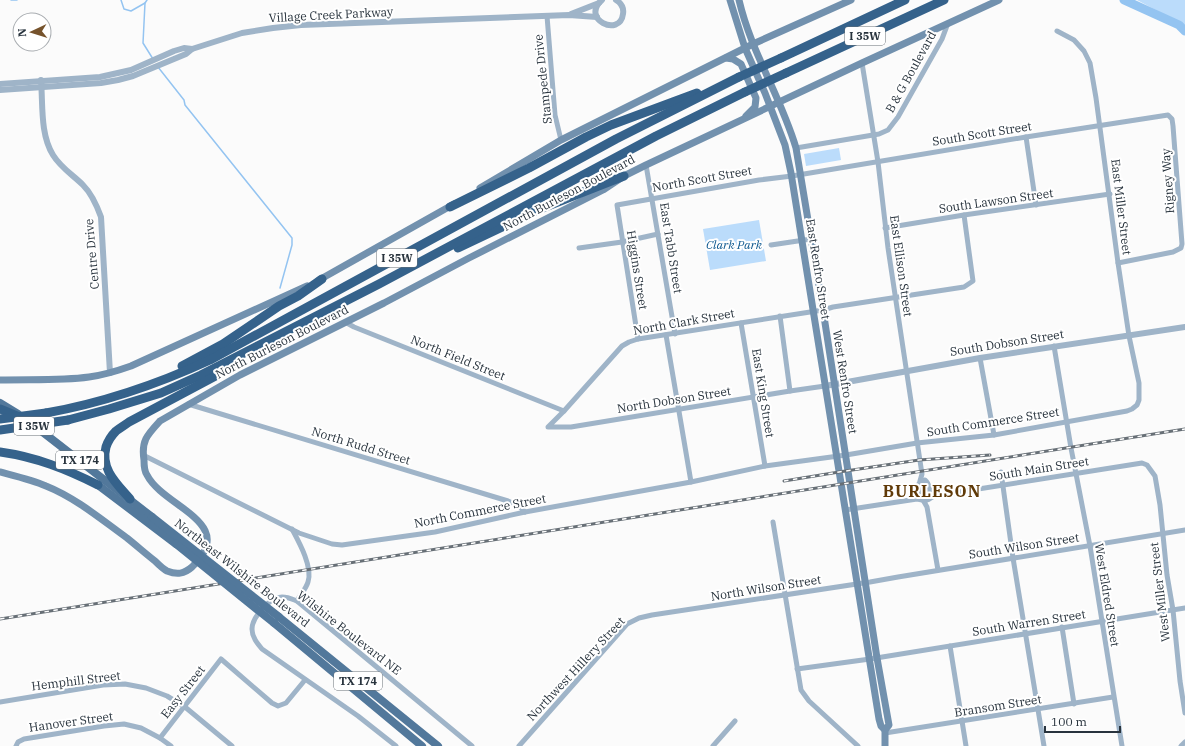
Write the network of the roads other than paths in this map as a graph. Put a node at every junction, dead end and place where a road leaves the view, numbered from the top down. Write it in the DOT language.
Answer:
graph roads {
  1 [pos="730,0"];
  2 [pos="739,0"];
  3 [pos="851,0"];
  4 [pos="905,0"];
  5 [pos="944,0"];
  6 [pos="999,0"];
  7 [pos="601,1"];
  8 [pos="619,1"];
  9 [pos="569,15"];
  10 [pos="547,16"];
  11 [pos="597,17"];
  12 [pos="948,23"];
  13 [pos="1057,31"];
  14 [pos="753,44"];
  15 [pos="744,48"];
  16 [pos="726,58"];
  17 [pos="862,63"];
  18 [pos="149,66"];
  19 [pos="739,78"];
  20 [pos="41,80"];
  21 [pos="0,84"];
  22 [pos="42,87"];
  23 [pos="0,90"];
  24 [pos="779,102"];
  25 [pos="770,107"];
  26 [pos="1168,115"];
  27 [pos="743,120"];
  28 [pos="1100,126"];
  29 [pos="874,135"];
  30 [pos="1026,137"];
  31 [pos="561,140"];
  32 [pos="796,148"];
  33 [pos="878,162"];
  34 [pos="646,165"];
  35 [pos="800,175"];
  36 [pos="624,176"];
  37 [pos="792,176"];
  38 [pos="1110,194"];
  39 [pos="652,198"];
  40 [pos="617,205"];
  41 [pos="1036,205"];
  42 [pos="450,207"];
  43 [pos="964,215"];
  44 [pos="885,228"];
  45 [pos="658,234"];
  46 [pos="811,239"];
  47 [pos="802,240"];
  48 [pos="622,242"];
  49 [pos="771,245"];
  50 [pos="579,248"];
  51 [pos="1118,263"];
  52 [pos="322,279"];
  53 [pos="379,284"];
  54 [pos="894,297"];
  55 [pos="823,310"];
  56 [pos="813,311"];
  57 [pos="780,316"];
  58 [pos="345,322"];
  59 [pos="741,323"];
  60 [pos="1185,327"];
  61 [pos="291,330"];
  62 [pos="675,334"];
  63 [pos="666,335"];
  64 [pos="1129,336"];
  65 [pos="638,339"];
  66 [pos="1054,346"];
  67 [pos="980,358"];
  68 [pos="906,372"];
  69 [pos="110,373"];
  70 [pos="0,380"];
  71 [pos="834,385"];
  72 [pos="825,386"];
  73 [pos="790,391"];
  74 [pos="115,396"];
  75 [pos="754,396"];
  76 [pos="1138,401"];
  77 [pos="0,403"];
  78 [pos="188,404"];
  79 [pos="0,409"];
  80 [pos="678,409"];
  81 [pos="564,411"];
  82 [pos="0,420"];
  83 [pos="29,421"];
  84 [pos="1066,421"];
  85 [pos="0,430"];
  86 [pos="994,434"];
  87 [pos="917,444"];
  88 [pos="0,452"];
  89 [pos="143,455"];
  90 [pos="846,455"];
  91 [pos="836,456"];
  92 [pos="765,466"];
  93 [pos="1151,469"];
  94 [pos="0,472"];
  95 [pos="921,472"];
  96 [pos="1000,472"];
  97 [pos="1076,473"];
  98 [pos="926,481"];
  99 [pos="691,482"];
  100 [pos="920,482"];
  101 [pos="98,485"];
  102 [pos="841,485"];
  103 [pos="1002,485"];
  104 [pos="130,499"];
  105 [pos="929,499"];
  106 [pos="922,500"];
  107 [pos="927,507"];
  108 [pos="854,509"];
  109 [pos="845,510"];
  110 [pos="525,512"];
  111 [pos="773,522"];
  112 [pos="292,529"];
  113 [pos="1185,530"];
  114 [pos="1163,534"];
  115 [pos="1090,546"];
  116 [pos="1013,558"];
  117 [pos="938,570"];
  118 [pos="866,583"];
  119 [pos="858,584"];
  120 [pos="785,596"];
  121 [pos="297,601"];
  122 [pos="1185,608"];
  123 [pos="1173,610"];
  124 [pos="677,612"];
  125 [pos="276,620"];
  126 [pos="1101,621"];
  127 [pos="1062,628"];
  128 [pos="1026,634"];
  129 [pos="950,646"];
  130 [pos="877,658"];
  131 [pos="870,659"];
  132 [pos="797,669"];
  133 [pos="305,680"];
  134 [pos="1113,697"];
  135 [pos="0,702"];
  136 [pos="1074,704"];
  137 [pos="184,707"];
  138 [pos="1038,709"];
  139 [pos="1185,713"];
  140 [pos="735,721"];
  141 [pos="962,722"];
  142 [pos="885,731"];
  143 [pos="160,738"];
  144 [pos="1185,742"];
  145 [pos="17,744"];
  146 [pos="171,746"];
  147 [pos="232,746"];
  148 [pos="396,746"];
  149 [pos="422,746"];
  150 [pos="438,746"];
  151 [pos="472,746"];
  152 [pos="519,746"];
  153 [pos="713,746"];
  154 [pos="858,746"];
  155 [pos="885,746"];
  156 [pos="966,746"];
  157 [pos="1044,746"];
  158 [pos="1122,746"];
  159 [pos="1181,746"];
  1 -- 15 [label="main road"];
  2 -- 14 [label="main road"];
  3 -- 14 [label="main road"];
  4 -- 19 [label="highway, I 35W, bridge"];
  5 -- 53 [label="highway, I 35W, bridge"];
  6 -- 12 [label="main road, North Burleson Boulevard"];
  7 -- 9 [label="street, Village Creek Parkway"];
  7 -- 11 [label="street, Village Creek Parkway"];
  8 -- 11 [label="street, Village Creek Parkway"];
  9 -- 10 [label="street, Village Creek Parkway"];
  9 -- 11 [label="street, Village Creek Parkway"];
  10 -- 18 [label="street, Village Creek Parkway"];
  10 -- 31 [label="street, Stampede Drive"];
  12 -- 17 [label="main road, North Burleson Boulevard"];
  12 -- 29 [label="street, B & G Boulevard"];
  13 -- 28 [label="street, East Miller Street"];
  14 -- 15 [label="main road"];
  14 -- 24 [label="main road, West Renfro Street"];
  15 -- 16 [label="main road"];
  15 -- 25 [label="main road"];
  16 -- 27 [label="main road"];
  16 -- 31 [label="main road"];
  17 -- 24 [label="main road, North Burleson Boulevard"];
  17 -- 29 [label="street, East Ellison Street"];
  18 -- 20 [label="street, Village Creek Parkway"];
  18 -- 22 [label="street, Village Creek Parkway"];
  19 -- 42 [label="highway"];
  19 -- 74 [label="highway, I 35W"];
  20 -- 21 [label="street, Village Creek Parkway"];
  20 -- 22 [label="street, Centre Drive"];
  22 -- 23 [label="street, Village Creek Parkway"];
  22 -- 69 [label="street, Centre Drive"];
  24 -- 25 [label="main road, North Burleson Boulevard"];
  24 -- 32 [label="main road, West Renfro Street"];
  25 -- 27 [label="main road, North Burleson Boulevard"];
  25 -- 37 [label="main road, East Renfro Street"];
  26 -- 28 [label="street, South Scott Street"];
  26 -- 51 [label="street, Rigney Way"];
  27 -- 34 [label="main road, North Burleson Boulevard"];
  28 -- 30 [label="street, South Scott Street"];
  28 -- 38 [label="street, East Miller Street"];
  29 -- 32 [label="street, B & G Boulevard"];
  29 -- 33 [label="street, East Ellison Street"];
  30 -- 33 [label="street, South Scott Street"];
  30 -- 41 [label="street"];
  31 -- 42 [label="main road"];
  32 -- 35 [label="main road, West Renfro Street"];
  33 -- 35 [label="street, South Scott Street"];
  33 -- 44 [label="street, East Ellison Street"];
  34 -- 36 [label="main road, North Burleson Boulevard"];
  34 -- 39 [label="street, East Tabb Street"];
  35 -- 37 [label="street, North Scott Street"];
  35 -- 46 [label="main road, West Renfro Street"];
  36 -- 53 [label="highway"];
  36 -- 58 [label="main road, North Burleson Boulevard"];
  37 -- 39 [label="street, North Scott Street"];
  37 -- 47 [label="main road, East Renfro Street"];
  38 -- 41 [label="street, South Lawson Street"];
  38 -- 51 [label="street, East Miller Street"];
  39 -- 40 [label="street, North Scott Street"];
  39 -- 45 [label="street, East Tabb Street"];
  40 -- 48 [label="street, Higgins Street"];
  41 -- 43 [label="street, South Lawson Street"];
  42 -- 52 [label="main road"];
  43 -- 44 [label="street, South Lawson Street"];
  43 -- 54 [label="street, North Clark Street"];
  44 -- 54 [label="street, East Ellison Street"];
  45 -- 48 [label="street"];
  45 -- 62 [label="street, East Tabb Street"];
  46 -- 47 [label="street"];
  46 -- 55 [label="main road, West Renfro Street"];
  47 -- 49 [label="street"];
  47 -- 56 [label="main road, East Renfro Street"];
  48 -- 50 [label="street"];
  48 -- 65 [label="street, Higgins Street"];
  51 -- 64 [label="street, East Miller Street"];
  52 -- 69 [label="main road"];
  52 -- 74 [label="highway"];
  53 -- 61 [label="highway, I 35W"];
  54 -- 55 [label="street, North Clark Street"];
  54 -- 68 [label="street, East Ellison Street"];
  55 -- 56 [label="street, North Clark Street"];
  55 -- 71 [label="main road, West Renfro Street"];
  56 -- 57 [label="street, North Clark Street"];
  56 -- 72 [label="main road, East Renfro Street"];
  57 -- 59 [label="street, North Clark Street"];
  57 -- 73 [label="street"];
  58 -- 78 [label="main road, North Burleson Boulevard"];
  58 -- 81 [label="street, North Field Street"];
  59 -- 62 [label="street, North Clark Street"];
  59 -- 75 [label="street, East King Street"];
  60 -- 64 [label="street, South Dobson Street"];
  61 -- 85 [label="highway, I 35W, bridge"];
  61 -- 104 [label="highway"];
  62 -- 63 [label="street, North Clark Street"];
  63 -- 65 [label="street, North Clark Street"];
  63 -- 80 [label="street"];
  64 -- 66 [label="street, South Dobson Street"];
  64 -- 76 [label="street, East Miller Street"];
  65 -- 81 [label="street, North Clark Street"];
  66 -- 67 [label="street, South Dobson Street"];
  66 -- 84 [label="street, West Eldred Street"];
  67 -- 68 [label="street, South Dobson Street"];
  67 -- 86 [label="street"];
  68 -- 71 [label="street, South Dobson Street"];
  68 -- 87 [label="street, East Ellison Street"];
  69 -- 70 [label="main road"];
  71 -- 72 [label="street, South Dobson Street"];
  71 -- 90 [label="main road, West Renfro Street"];
  72 -- 73 [label="street, North Dobson Street"];
  72 -- 91 [label="main road, East Renfro Street"];
  73 -- 75 [label="street, North Dobson Street"];
  74 -- 82 [label="highway, I 35W, bridge"];
  75 -- 80 [label="street, North Dobson Street"];
  75 -- 92 [label="street, East King Street"];
  76 -- 84 [label="street, South Commerce Street"];
  77 -- 83 [label="main road, Northeast Wilshire Boulevard"];
  78 -- 89 [label="main road, North Burleson Boulevard"];
  78 -- 110 [label="street, North Rudd Street"];
  79 -- 83 [label="highway"];
  80 -- 81 [label="street, North Dobson Street"];
  80 -- 99 [label="street"];
  83 -- 104 [label="main road, Northeast Wilshire Boulevard / TX 174"];
  84 -- 86 [label="street, South Commerce Street"];
  84 -- 97 [label="street, West Eldred Street"];
  86 -- 87 [label="street, South Commerce Street"];
  87 -- 90 [label="street, South Commerce Street"];
  87 -- 95 [label="street, East Ellison Street"];
  88 -- 101 [label="highway"];
  89 -- 94 [label="main road, North Burleson Boulevard"];
  89 -- 112 [label="street, North Commerce Street"];
  90 -- 91 [label="street, South Commerce Street"];
  90 -- 108 [label="main road, West Renfro Street"];
  91 -- 92 [label="street, North Commerce Street"];
  91 -- 102 [label="main road, East Renfro Street"];
  92 -- 99 [label="street, North Commerce Street"];
  93 -- 97 [label="street, South Main Street"];
  93 -- 114 [label="street, West Miller Street"];
  95 -- 98 [label="street, East Ellison Street"];
  95 -- 100 [label="street, East Ellison Street"];
  96 -- 103 [label="street"];
  97 -- 103 [label="street, South Main Street"];
  97 -- 115 [label="street, West Eldred Street"];
  98 -- 100 [label="street"];
  98 -- 105 [label="street, East Ellison Street"];
  99 -- 110 [label="street, North Commerce Street"];
  100 -- 106 [label="street, East Ellison Street"];
  101 -- 125 [label="main road, Northeast Wilshire Boulevard, bridge"];
  102 -- 109 [label="main road, West Renfro Street"];
  103 -- 105 [label="street, South Main Street"];
  103 -- 116 [label="street"];
  104 -- 125 [label="main road, Northeast Wilshire Boulevard / TX 174, bridge"];
  105 -- 106 [label="street"];
  105 -- 107 [label="street, East Ellison Street"];
  106 -- 107 [label="street, East Ellison Street"];
  106 -- 108 [label="street"];
  107 -- 117 [label="street"];
  108 -- 109 [label="street"];
  108 -- 118 [label="main road, West Renfro Street"];
  109 -- 119 [label="main road, West Renfro Street"];
  110 -- 112 [label="street, North Commerce Street"];
  111 -- 120 [label="street"];
  112 -- 121 [label="street"];
  113 -- 114 [label="street, South Wilson Street"];
  114 -- 115 [label="street, South Wilson Street"];
  114 -- 123 [label="street, West Miller Street"];
  115 -- 116 [label="street, South Wilson Street"];
  115 -- 126 [label="street, West Eldred Street"];
  116 -- 117 [label="street, South Wilson Street"];
  116 -- 128 [label="street"];
  117 -- 118 [label="street, South Wilson Street"];
  118 -- 119 [label="street, North Wilson Street"];
  118 -- 130 [label="main road, West Renfro Street"];
  119 -- 120 [label="street, North Wilson Street"];
  119 -- 131 [label="main road, West Renfro Street"];
  120 -- 124 [label="street, North Wilson Street"];
  120 -- 132 [label="street"];
  121 -- 133 [label="street, Wilshire Boulevard NE"];
  121 -- 151 [label="street, Wilshire Boulevard NE"];
  122 -- 123 [label="street, South Warren Street"];
  123 -- 126 [label="street, South Warren Street"];
  123 -- 139 [label="street, West Miller Street"];
  124 -- 152 [label="street, Northwest Hillery Street"];
  125 -- 149 [label="main road, Northeast Wilshire Boulevard"];
  125 -- 150 [label="main road, Northeast Wilshire Boulevard / TX 174"];
  126 -- 127 [label="street, South Warren Street"];
  126 -- 134 [label="street, West Eldred Street"];
  127 -- 128 [label="street, South Warren Street"];
  127 -- 136 [label="street"];
  128 -- 129 [label="street, South Warren Street"];
  128 -- 138 [label="street"];
  129 -- 130 [label="street, South Warren Street"];
  129 -- 141 [label="street"];
  130 -- 131 [label="street, South Warren Street"];
  130 -- 142 [label="main road, West Renfro Street"];
  131 -- 132 [label="street, South Warren Street"];
  131 -- 142 [label="main road, West Renfro Street"];
  132 -- 154 [label="street"];
  133 -- 137 [label="street, Easy Street"];
  133 -- 148 [label="street, Wilshire Boulevard NE"];
  134 -- 136 [label="street, Bransom Street"];
  134 -- 158 [label="street, West Eldred Street"];
  135 -- 137 [label="street, Hemphill Street"];
  136 -- 138 [label="street, Bransom Street"];
  137 -- 143 [label="street, Easy Street"];
  137 -- 147 [label="street, Hemphill Street"];
  138 -- 141 [label="street, Bransom Street"];
  138 -- 157 [label="street"];
  140 -- 153 [label="street"];
  141 -- 142 [label="street, Bransom Street"];
  141 -- 156 [label="street"];
  142 -- 155 [label="main road, West Renfro Street"];
  143 -- 145 [label="street, Hanover Street"];
  143 -- 146 [label="street, Hanover Street"];
  144 -- 159 [label="street"];
}
